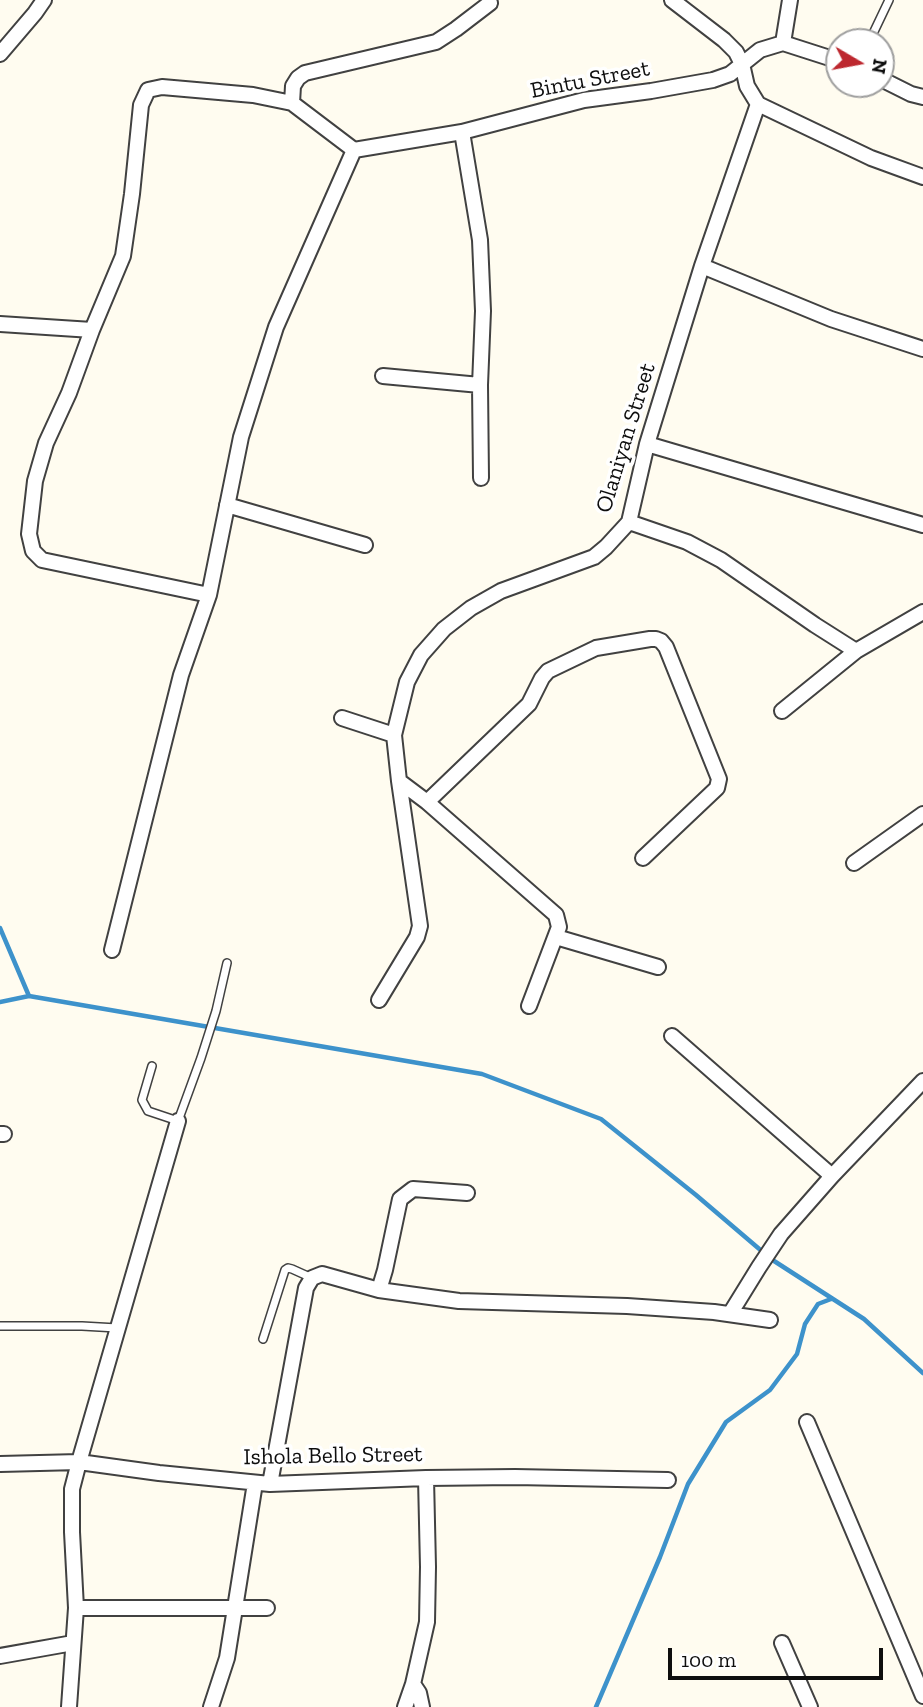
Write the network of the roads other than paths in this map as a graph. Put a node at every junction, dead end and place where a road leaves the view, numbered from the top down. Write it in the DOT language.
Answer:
graph roads {
  1 [pos="44,0"];
  2 [pos="672,0"];
  3 [pos="790,0"];
  4 [pos="888,0"];
  5 [pos="490,3"];
  6 [pos="875,28"];
  7 [pos="783,43"];
  8 [pos="0,54"];
  9 [pos="825,56"];
  10 [pos="742,64"];
  11 [pos="895,86"];
  12 [pos="923,97"];
  13 [pos="292,103"];
  14 [pos="758,104"];
  15 [pos="462,132"];
  16 [pos="354,150"];
  17 [pos="923,177"];
  18 [pos="702,266"];
  19 [pos="0,324"];
  20 [pos="92,330"];
  21 [pos="923,349"];
  22 [pos="383,376"];
  23 [pos="480,385"];
  24 [pos="648,444"];
  25 [pos="481,478"];
  26 [pos="227,505"];
  27 [pos="629,522"];
  28 [pos="923,525"];
  29 [pos="365,545"];
  30 [pos="208,595"];
  31 [pos="923,612"];
  32 [pos="856,652"];
  33 [pos="782,712"];
  34 [pos="342,718"];
  35 [pos="394,735"];
  36 [pos="399,781"];
  37 [pos="427,802"];
  38 [pos="923,814"];
  39 [pos="643,858"];
  40 [pos="854,863"];
  41 [pos="556,937"];
  42 [pos="112,950"];
  43 [pos="227,963"];
  44 [pos="658,967"];
  45 [pos="379,1000"];
  46 [pos="529,1006"];
  47 [pos="672,1036"];
  48 [pos="152,1066"];
  49 [pos="923,1081"];
  50 [pos="178,1121"];
  51 [pos="832,1176"];
  52 [pos="467,1193"];
  53 [pos="312,1278"];
  54 [pos="379,1290"];
  55 [pos="730,1314"];
  56 [pos="770,1320"];
  57 [pos="0,1326"];
  58 [pos="117,1328"];
  59 [pos="264,1339"];
  60 [pos="807,1422"];
  61 [pos="79,1462"];
  62 [pos="0,1464"];
  63 [pos="426,1478"];
  64 [pos="668,1480"];
  65 [pos="255,1483"];
  66 [pos="270,1484"];
  67 [pos="236,1607"];
  68 [pos="76,1608"];
  69 [pos="267,1608"];
  70 [pos="73,1643"];
  71 [pos="782,1643"];
  72 [pos="0,1656"];
  73 [pos="413,1684"];
  74 [pos="923,1696"];
  75 [pos="69,1707"];
  76 [pos="211,1707"];
  77 [pos="405,1707"];
  78 [pos="422,1707"];
  79 [pos="810,1707"];
  1 -- 8 [label="street"];
  2 -- 10 [label="street"];
  3 -- 7 [label="street"];
  4 -- 6 [label="lane"];
  5 -- 13 [label="street"];
  7 -- 9 [label="street"];
  7 -- 10 [label="street, Bintu Street"];
  10 -- 14 [label="street"];
  10 -- 15 [label="street, Bintu Street"];
  11 -- 12 [label="street"];
  13 -- 16 [label="street"];
  13 -- 20 [label="street"];
  14 -- 17 [label="street"];
  14 -- 18 [label="street, Olaniyan Street"];
  15 -- 16 [label="street, Bintu Street"];
  15 -- 23 [label="street"];
  16 -- 26 [label="street"];
  18 -- 21 [label="street"];
  18 -- 24 [label="street, Olaniyan Street"];
  19 -- 20 [label="street"];
  20 -- 30 [label="street"];
  22 -- 23 [label="street"];
  23 -- 25 [label="street"];
  24 -- 27 [label="street, Olaniyan Street"];
  24 -- 28 [label="street"];
  26 -- 29 [label="street"];
  26 -- 30 [label="street"];
  27 -- 32 [label="street"];
  27 -- 35 [label="street, Olaniyan Street"];
  30 -- 42 [label="street"];
  31 -- 32 [label="street"];
  32 -- 33 [label="street"];
  34 -- 35 [label="street"];
  35 -- 36 [label="street, Olaniyan Street"];
  36 -- 37 [label="street"];
  36 -- 45 [label="street, Olaniyan Street"];
  37 -- 39 [label="street"];
  37 -- 41 [label="street"];
  38 -- 40 [label="street"];
  41 -- 44 [label="street"];
  41 -- 46 [label="street"];
  43 -- 50 [label="lane"];
  47 -- 51 [label="street"];
  48 -- 50 [label="lane"];
  49 -- 51 [label="street"];
  50 -- 58 [label="street"];
  51 -- 55 [label="street"];
  52 -- 54 [label="street"];
  53 -- 54 [label="street"];
  53 -- 59 [label="lane"];
  53 -- 66 [label="street"];
  54 -- 55 [label="street"];
  55 -- 56 [label="street"];
  57 -- 58 [label="lane"];
  58 -- 61 [label="street"];
  60 -- 74 [label="street"];
  61 -- 62 [label="street, Ishola Bello Street"];
  61 -- 65 [label="street, Ishola Bello Street"];
  61 -- 68 [label="street"];
  63 -- 64 [label="street, Ishola Bello Street"];
  63 -- 66 [label="street, Ishola Bello Street"];
  63 -- 73 [label="street"];
  65 -- 66 [label="street, Ishola Bello Street"];
  65 -- 67 [label="street"];
  67 -- 68 [label="street"];
  67 -- 69 [label="street"];
  67 -- 76 [label="street"];
  68 -- 70 [label="street"];
  70 -- 72 [label="street"];
  70 -- 75 [label="street"];
  71 -- 79 [label="street"];
  73 -- 77 [label="street"];
  73 -- 78 [label="street"];
}
